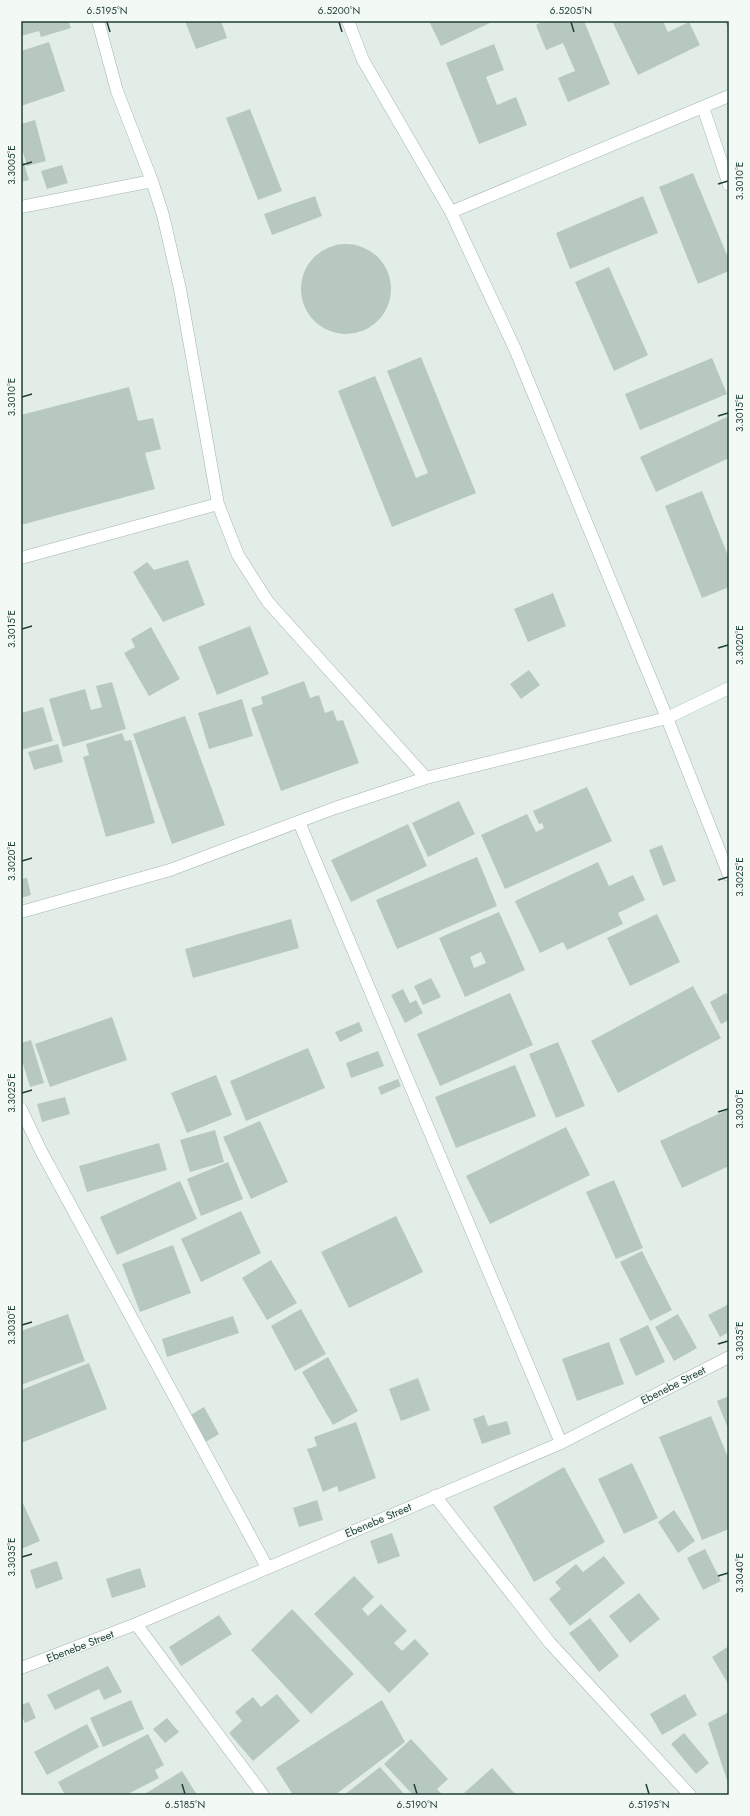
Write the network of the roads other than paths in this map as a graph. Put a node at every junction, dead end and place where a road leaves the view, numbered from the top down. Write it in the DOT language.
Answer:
graph roads {
  1 [pos="98,21"];
  2 [pos="348,21"];
  3 [pos="729,96"];
  4 [pos="703,107"];
  5 [pos="152,181"];
  6 [pos="729,185"];
  7 [pos="21,207"];
  8 [pos="451,212"];
  9 [pos="218,504"];
  10 [pos="21,558"];
  11 [pos="729,688"];
  12 [pos="667,718"];
  13 [pos="426,778"];
  14 [pos="299,822"];
  15 [pos="729,875"];
  16 [pos="21,912"];
  17 [pos="21,1109"];
  18 [pos="729,1357"];
  19 [pos="560,1442"];
  20 [pos="435,1496"];
  21 [pos="268,1567"];
  22 [pos="136,1624"];
  23 [pos="21,1668"];
  24 [pos="263,1795"];
  25 [pos="690,1795"];
  1 -- 5 [label="street"];
  2 -- 8 [label="street"];
  3 -- 4 [label="street"];
  4 -- 6 [label="street"];
  4 -- 8 [label="street"];
  5 -- 7 [label="street"];
  5 -- 9 [label="street"];
  8 -- 12 [label="street"];
  9 -- 10 [label="street"];
  9 -- 13 [label="street"];
  11 -- 12 [label="street"];
  12 -- 13 [label="street"];
  12 -- 15 [label="street"];
  13 -- 14 [label="street"];
  14 -- 16 [label="street"];
  14 -- 19 [label="street"];
  17 -- 21 [label="street"];
  18 -- 19 [label="street, Ebenebe Street"];
  19 -- 20 [label="street, Ebenebe Street"];
  20 -- 21 [label="street, Ebenebe Street"];
  20 -- 25 [label="street"];
  21 -- 22 [label="street, Ebenebe Street"];
  22 -- 23 [label="street, Ebenebe Street"];
  22 -- 24 [label="street"];
}
